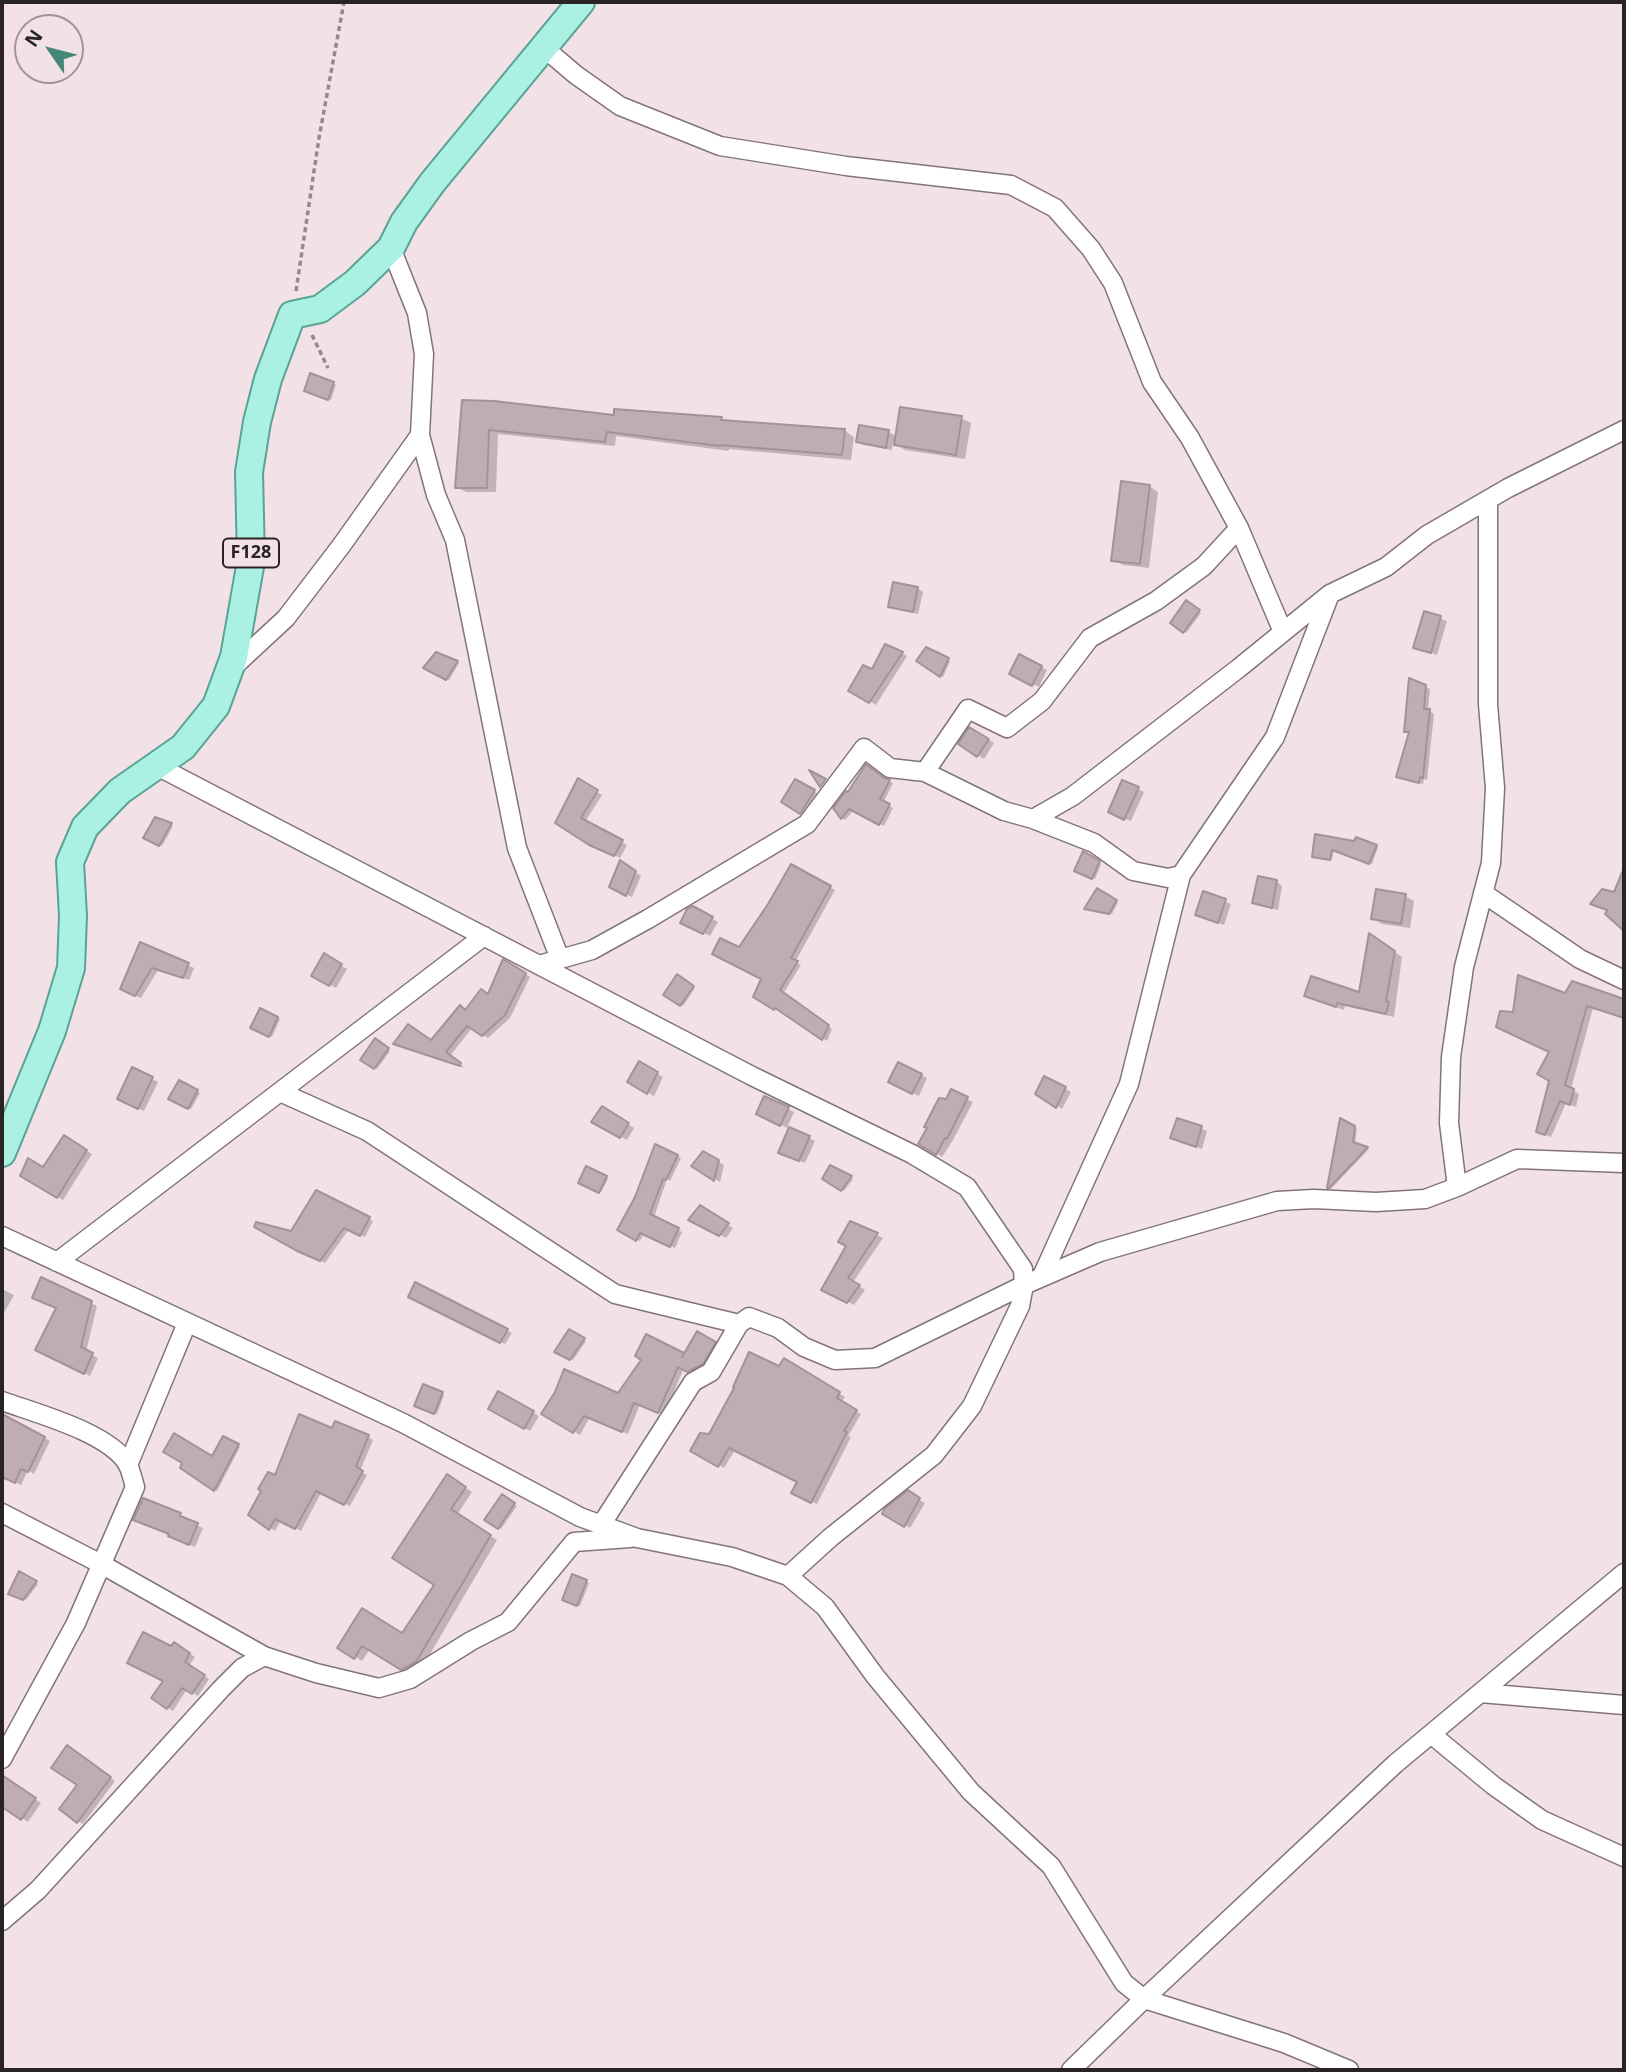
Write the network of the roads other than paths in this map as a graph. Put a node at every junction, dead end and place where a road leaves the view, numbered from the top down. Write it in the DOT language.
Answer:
graph roads {
  1 [pos="581,2"];
  2 [pos="543,47"];
  3 [pos="391,248"];
  4 [pos="1624,430"];
  5 [pos="419,435"];
  6 [pos="1488,500"];
  7 [pos="1238,528"];
  8 [pos="1330,594"];
  9 [pos="1283,632"];
  10 [pos="228,671"];
  11 [pos="157,766"];
  12 [pos="925,772"];
  13 [pos="1033,819"];
  14 [pos="1181,875"];
  15 [pos="1483,893"];
  16 [pos="484,936"];
  17 [pos="561,959"];
  18 [pos="539,965"];
  19 [pos="1624,980"];
  20 [pos="280,1092"];
  21 [pos="2,1153"];
  22 [pos="1624,1163"];
  23 [pos="1457,1187"];
  24 [pos="2,1236"];
  25 [pos="57,1262"];
  26 [pos="1042,1276"];
  27 [pos="1024,1285"];
  28 [pos="187,1323"];
  29 [pos="739,1324"];
  30 [pos="2,1401"];
  31 [pos="128,1465"];
  32 [pos="2,1513"];
  33 [pos="601,1525"];
  34 [pos="637,1538"];
  35 [pos="101,1564"];
  36 [pos="1624,1573"];
  37 [pos="788,1576"];
  38 [pos="264,1656"];
  39 [pos="1480,1693"];
  40 [pos="1624,1705"];
  41 [pos="1430,1734"];
  42 [pos="2,1759"];
  43 [pos="1624,1857"];
  44 [pos="2,1921"];
  45 [pos="1144,1999"];
  46 [pos="1071,2070"];
  47 [pos="1349,2070"];
  1 -- 2 [label="main road"];
  2 -- 3 [label="main road"];
  2 -- 7 [label="street"];
  3 -- 5 [label="street"];
  3 -- 10 [label="main road, F128"];
  4 -- 6 [label="street"];
  5 -- 10 [label="street"];
  5 -- 17 [label="street"];
  6 -- 8 [label="street"];
  6 -- 15 [label="street"];
  7 -- 9 [label="street"];
  7 -- 12 [label="street"];
  8 -- 9 [label="street"];
  8 -- 14 [label="street"];
  9 -- 13 [label="street"];
  10 -- 11 [label="main road, F128"];
  11 -- 16 [label="street"];
  11 -- 21 [label="main road, F128"];
  12 -- 13 [label="street"];
  12 -- 17 [label="street"];
  13 -- 14 [label="street"];
  14 -- 26 [label="street"];
  15 -- 19 [label="street"];
  15 -- 23 [label="street"];
  16 -- 18 [label="street"];
  16 -- 20 [label="street"];
  17 -- 18 [label="street"];
  18 -- 27 [label="street"];
  20 -- 25 [label="street"];
  20 -- 29 [label="street"];
  22 -- 23 [label="street"];
  23 -- 26 [label="street"];
  24 -- 25 [label="street"];
  25 -- 28 [label="street"];
  26 -- 27 [label="street"];
  27 -- 29 [label="street"];
  27 -- 37 [label="street"];
  28 -- 31 [label="street"];
  28 -- 33 [label="street"];
  29 -- 33 [label="street"];
  30 -- 31 [label="street"];
  31 -- 35 [label="street"];
  32 -- 35 [label="street"];
  33 -- 34 [label="street"];
  34 -- 37 [label="street"];
  34 -- 38 [label="street"];
  35 -- 38 [label="street"];
  35 -- 42 [label="street"];
  36 -- 39 [label="street"];
  37 -- 45 [label="street"];
  38 -- 44 [label="street"];
  39 -- 40 [label="street"];
  39 -- 41 [label="street"];
  41 -- 43 [label="street"];
  41 -- 45 [label="street"];
  45 -- 46 [label="street"];
  45 -- 47 [label="street"];
}
